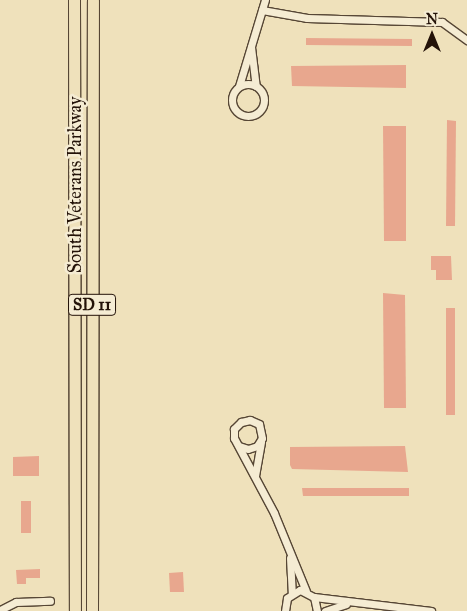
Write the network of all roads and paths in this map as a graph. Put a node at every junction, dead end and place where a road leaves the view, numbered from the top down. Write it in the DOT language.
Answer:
graph roads {
  1 [pos="74,0"];
  2 [pos="93,0"];
  3 [pos="265,0"];
  4 [pos="262,10"];
  5 [pos="467,40"];
  6 [pos="251,47"];
  7 [pos="239,86"];
  8 [pos="256,86"];
  9 [pos="261,442"];
  10 [pos="239,446"];
  11 [pos="255,476"];
  12 [pos="290,555"];
  13 [pos="306,591"];
  14 [pos="292,593"];
  15 [pos="314,597"];
  16 [pos="50,602"];
  17 [pos="349,603"];
  18 [pos="0,610"];
  19 [pos="74,611"];
  20 [pos="92,611"];
  21 [pos="285,611"];
  22 [pos="317,611"];
  23 [pos="325,611"];
  24 [pos="431,611"];
  1 -- 19 [label="highway, South Veterans Parkway / SD 11"];
  2 -- 20 [label="highway, South Veterans Parkway / SD 11"];
  3 -- 4 [label="street"];
  4 -- 5 [label="street"];
  4 -- 6 [label="street"];
  6 -- 7 [label="street"];
  6 -- 8 [label="street"];
  7 -- 8 [label="street"];
  7 -- 8 [label="street"];
  9 -- 10 [label="street"];
  9 -- 10 [label="street"];
  9 -- 11 [label="street"];
  10 -- 11 [label="street"];
  11 -- 12 [label="street"];
  12 -- 13 [label="street"];
  12 -- 14 [label="street"];
  13 -- 14 [label="street"];
  13 -- 15 [label="street"];
  14 -- 21 [label="street"];
  15 -- 17 [label="street"];
  15 -- 22 [label="street"];
  16 -- 18 [label="street"];
  17 -- 23 [label="street"];
  17 -- 24 [label="street"];
}
